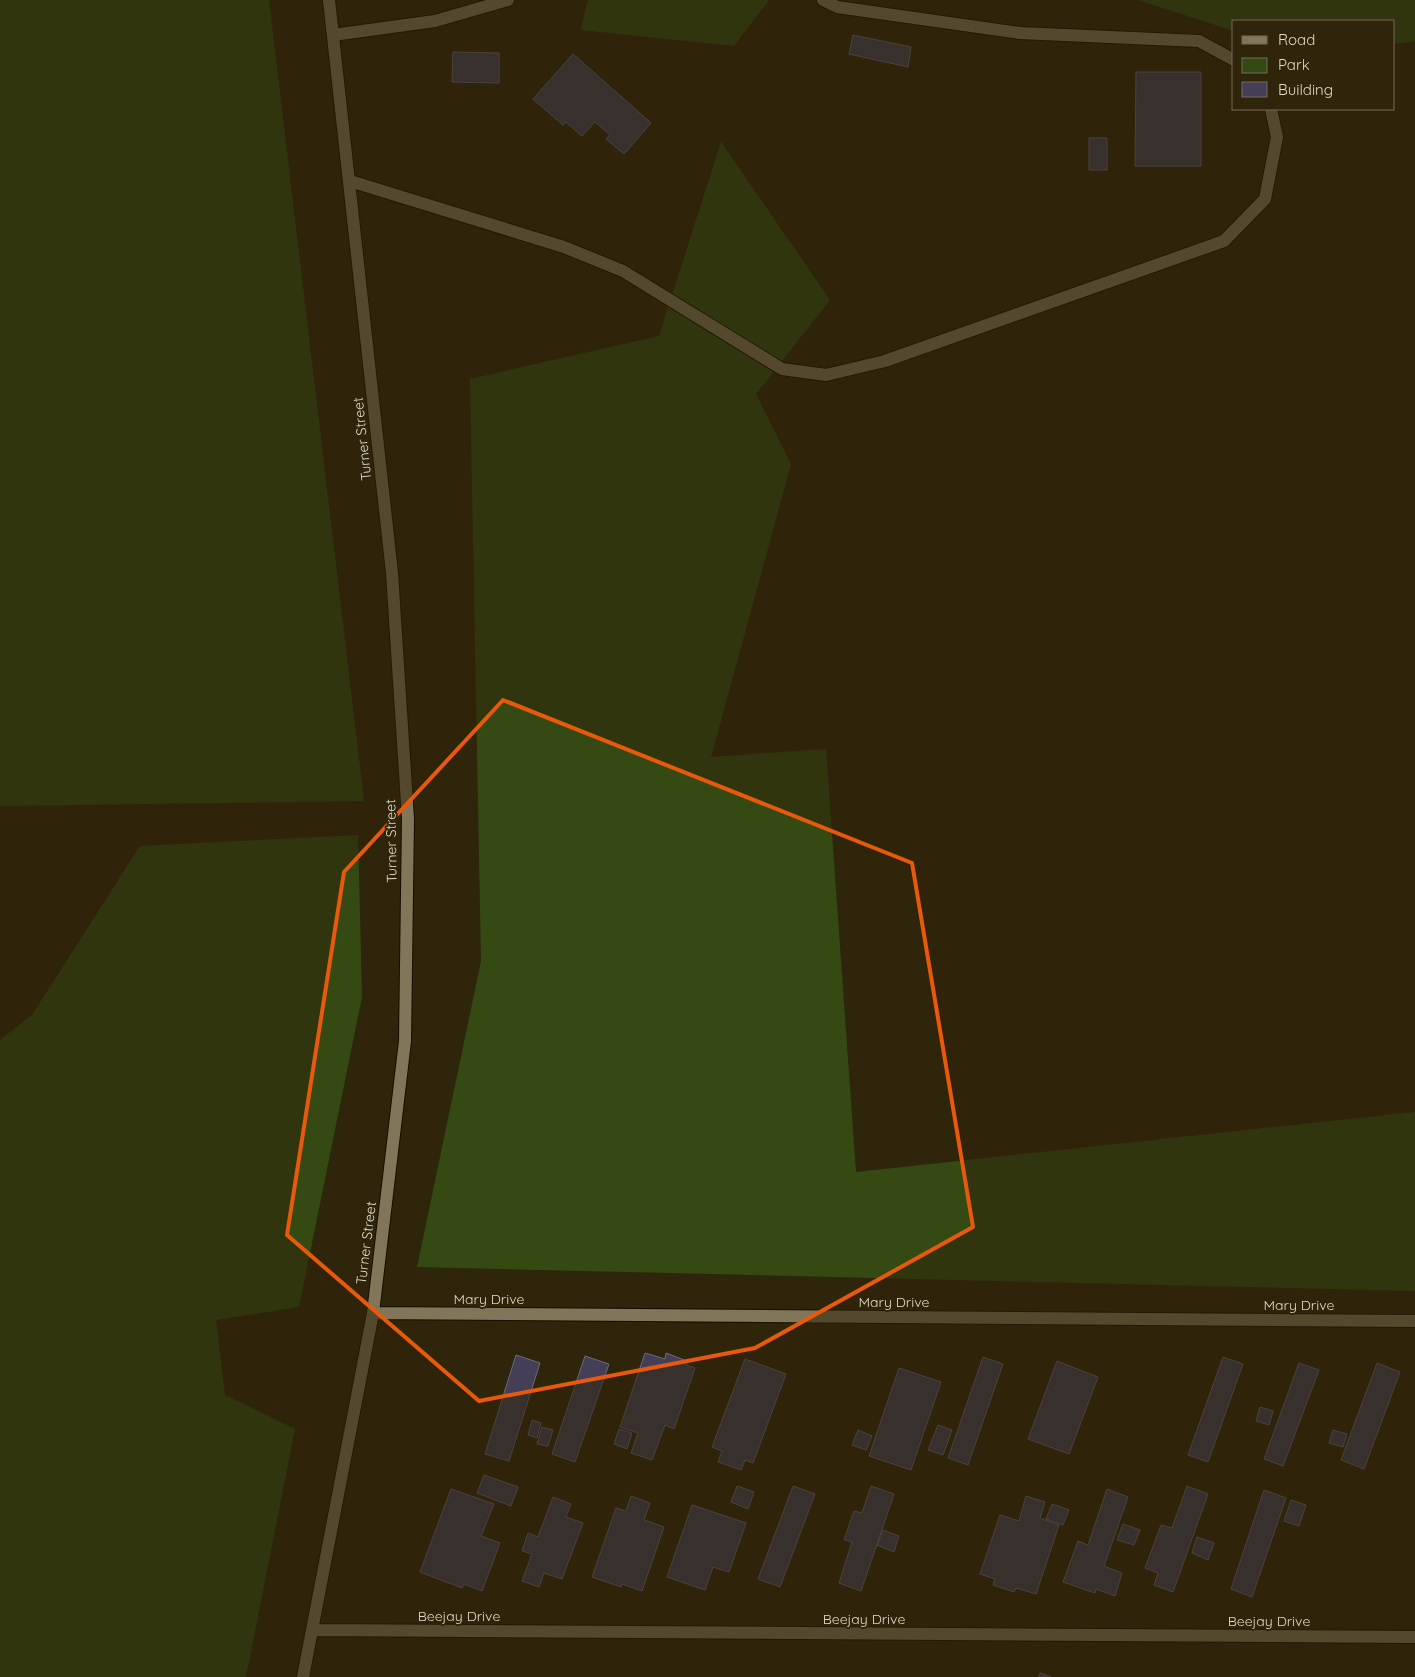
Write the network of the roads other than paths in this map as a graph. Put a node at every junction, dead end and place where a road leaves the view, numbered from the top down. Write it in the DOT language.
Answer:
graph roads {
  1 [pos="329,0"];
  2 [pos="508,0"];
  3 [pos="823,0"];
  4 [pos="333,35"];
  5 [pos="1232,59"];
  6 [pos="1271,110"];
  7 [pos="350,181"];
  8 [pos="373,1313"];
  9 [pos="1415,1321"];
  10 [pos="313,1630"];
  11 [pos="1415,1637"];
  12 [pos="303,1677"];
  1 -- 4 [label="street, Turner Street"];
  2 -- 4 [label="street"];
  3 -- 5 [label="street"];
  4 -- 7 [label="street, Turner Street"];
  6 -- 7 [label="street"];
  7 -- 8 [label="street, Turner Street"];
  8 -- 9 [label="street, Mary Drive"];
  8 -- 10 [label="street, Turner Street"];
  10 -- 11 [label="street, Beejay Drive"];
  10 -- 12 [label="street, Turner Street"];
}
